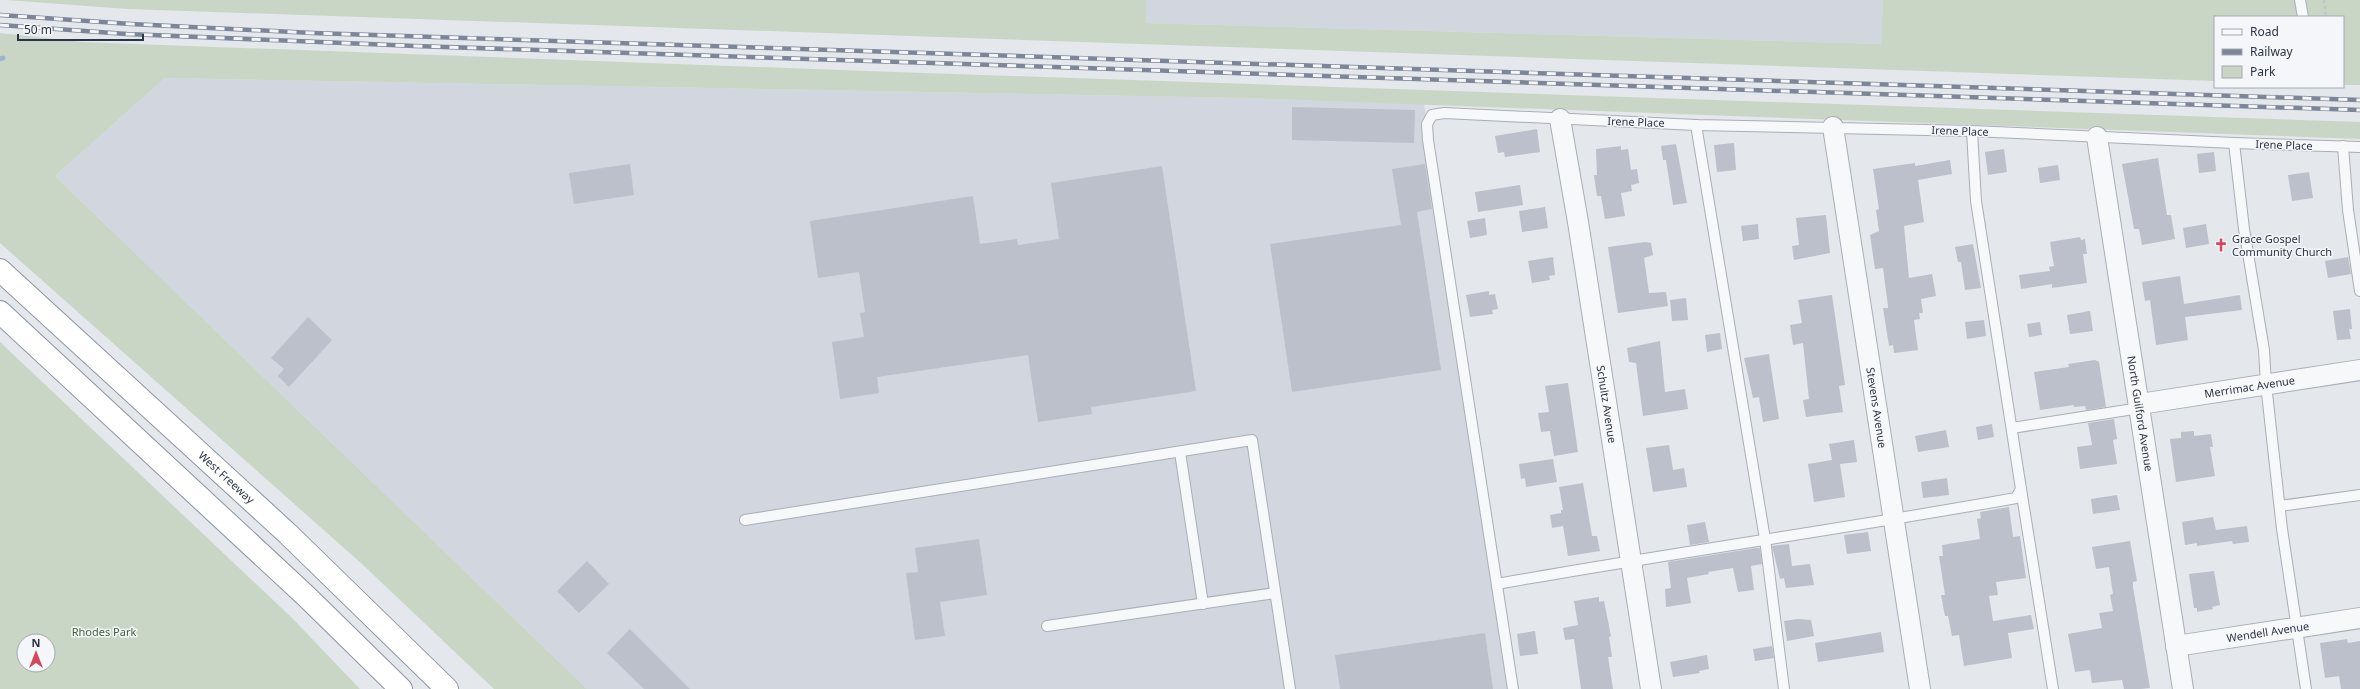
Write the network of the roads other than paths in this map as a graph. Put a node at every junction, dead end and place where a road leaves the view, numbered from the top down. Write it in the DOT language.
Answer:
graph roads {
  1 [pos="2300,0"];
  2 [pos="2303,16"];
  3 [pos="1560,119"];
  4 [pos="1696,125"];
  5 [pos="1833,127"];
  6 [pos="1972,131"];
  7 [pos="2097,137"];
  8 [pos="2234,143"];
  9 [pos="2343,146"];
  10 [pos="2360,147"];
  11 [pos="0,270"];
  12 [pos="2360,290"];
  13 [pos="0,312"];
  14 [pos="2360,370"];
  15 [pos="2266,384"];
  16 [pos="2140,406"];
  17 [pos="2012,428"];
  18 [pos="1180,452"];
  19 [pos="2021,489"];
  20 [pos="2360,495"];
  21 [pos="2280,506"];
  22 [pos="745,520"];
  23 [pos="1893,520"];
  24 [pos="1765,539"];
  25 [pos="1631,560"];
  26 [pos="1497,584"];
  27 [pos="1275,593"];
  28 [pos="1203,604"];
  29 [pos="2360,618"];
  30 [pos="1047,626"];
  31 [pos="2297,627"];
  32 [pos="2176,646"];
  33 [pos="400,688"];
  34 [pos="447,689"];
  35 [pos="1290,689"];
  36 [pos="1513,689"];
  37 [pos="1651,689"];
  38 [pos="1784,689"];
  39 [pos="1920,689"];
  40 [pos="2053,689"];
  41 [pos="2183,689"];
  42 [pos="2306,689"];
  1 -- 2 [label="lane"];
  3 -- 4 [label="lane, Irene Place"];
  3 -- 25 [label="street, Schultz Avenue"];
  3 -- 26 [label="lane, Irene Place"];
  4 -- 5 [label="lane, Irene Place"];
  4 -- 24 [label="lane"];
  5 -- 6 [label="lane, Irene Place"];
  5 -- 23 [label="street, Stevens Avenue"];
  6 -- 7 [label="lane, Irene Place"];
  6 -- 17 [label="lane"];
  7 -- 8 [label="lane, Irene Place"];
  7 -- 16 [label="street, North Guilford Avenue"];
  8 -- 9 [label="lane, Irene Place"];
  8 -- 15 [label="lane"];
  9 -- 10 [label="lane, Irene Place"];
  9 -- 12 [label="lane"];
  11 -- 34 [label="highway, West Freeway"];
  13 -- 33 [label="highway"];
  14 -- 15 [label="street, Merrimac Avenue"];
  15 -- 16 [label="street, Merrimac Avenue"];
  15 -- 21 [label="lane"];
  16 -- 17 [label="lane"];
  16 -- 32 [label="street, North Guilford Avenue"];
  17 -- 19 [label="lane"];
  18 -- 22 [label="lane"];
  18 -- 27 [label="lane"];
  18 -- 28 [label="lane"];
  19 -- 23 [label="lane"];
  19 -- 40 [label="lane"];
  20 -- 21 [label="lane"];
  21 -- 31 [label="lane"];
  23 -- 24 [label="lane"];
  23 -- 39 [label="street, Stevens Avenue"];
  24 -- 25 [label="lane"];
  24 -- 38 [label="lane"];
  25 -- 26 [label="lane"];
  25 -- 37 [label="street, Schultz Avenue"];
  26 -- 36 [label="lane"];
  27 -- 28 [label="lane"];
  27 -- 35 [label="lane"];
  28 -- 30 [label="lane"];
  29 -- 31 [label="street, Wendell Avenue"];
  31 -- 32 [label="street, Wendell Avenue"];
  31 -- 42 [label="lane"];
  32 -- 41 [label="street, North Guilford Avenue"];
}
